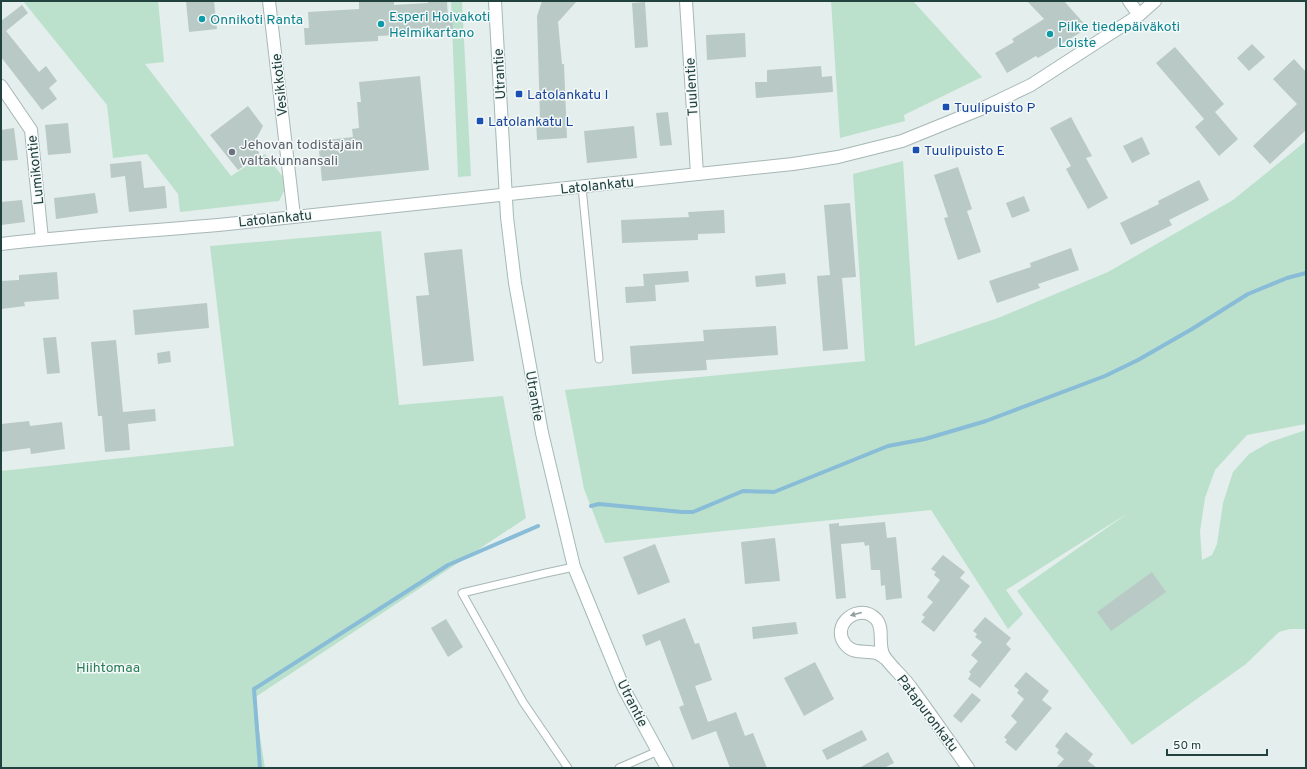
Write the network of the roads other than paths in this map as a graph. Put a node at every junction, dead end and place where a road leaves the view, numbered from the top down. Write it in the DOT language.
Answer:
graph roads {
  1 [pos="269,1"];
  2 [pos="494,1"];
  3 [pos="686,1"];
  4 [pos="1129,1"];
  5 [pos="1155,1"];
  6 [pos="1139,15"];
  7 [pos="1,86"];
  8 [pos="697,174"];
  9 [pos="582,187"];
  10 [pos="506,195"];
  11 [pos="294,216"];
  12 [pos="42,239"];
  13 [pos="1,244"];
  14 [pos="599,359"];
  15 [pos="574,567"];
  16 [pos="881,635"];
  17 [pos="863,652"];
  18 [pos="886,659"];
  19 [pos="658,751"];
  20 [pos="568,768"];
  21 [pos="619,768"];
  22 [pos="668,768"];
  23 [pos="968,768"];
  1 -- 11 [label="street, Vesikkotie"];
  2 -- 10 [label="street, Utrantie"];
  3 -- 8 [label="street, Tuulentie"];
  4 -- 6 [label="street"];
  5 -- 6 [label="street, Latolankatu"];
  6 -- 8 [label="street, Latolankatu"];
  7 -- 12 [label="street, Lumikontie"];
  8 -- 9 [label="street, Latolankatu"];
  9 -- 10 [label="street, Latolankatu"];
  9 -- 14 [label="lane"];
  10 -- 11 [label="street, Latolankatu"];
  10 -- 15 [label="street, Utrantie"];
  11 -- 12 [label="street, Latolankatu"];
  12 -- 13 [label="street, Latolankatu"];
  15 -- 19 [label="street, Utrantie"];
  15 -- 20 [label="lane"];
  16 -- 17 [label="street"];
  16 -- 17 [label="street, Patapuronkatu, one-way"];
  16 -- 18 [label="street, Patapuronkatu"];
  17 -- 18 [label="street, Patapuronkatu"];
  18 -- 23 [label="street, Patapuronkatu"];
  19 -- 21 [label="lane"];
  19 -- 22 [label="street, Utrantie"];
}
